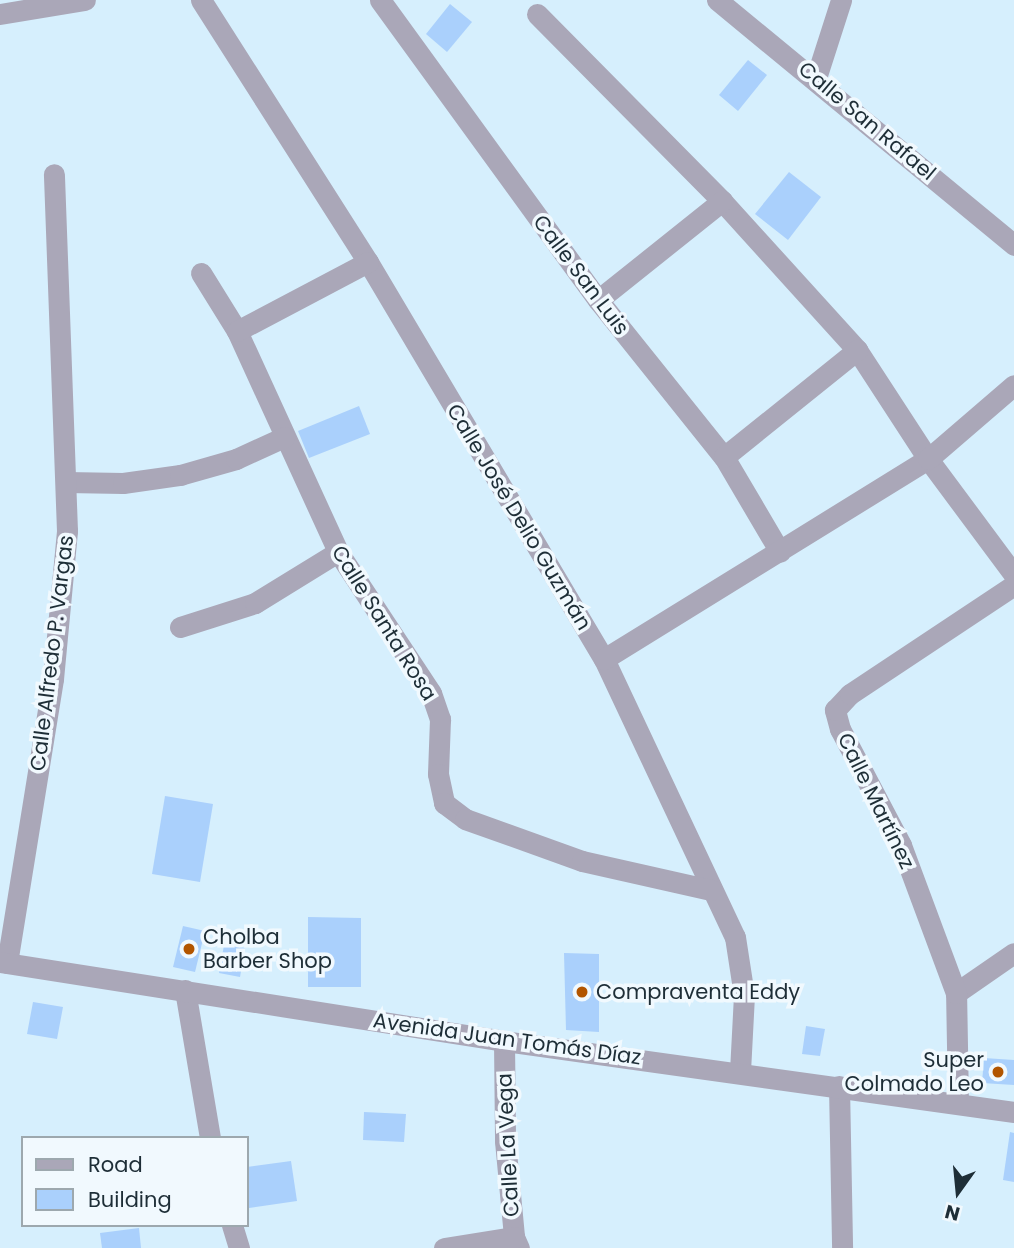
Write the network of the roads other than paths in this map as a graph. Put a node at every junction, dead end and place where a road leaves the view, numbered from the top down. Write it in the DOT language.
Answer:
graph roads {
  1 [pos="85,0"];
  2 [pos="201,0"];
  3 [pos="380,0"];
  4 [pos="718,0"];
  5 [pos="841,0"];
  6 [pos="0,14"];
  7 [pos="537,14"];
  8 [pos="816,78"];
  9 [pos="54,174"];
  10 [pos="722,201"];
  11 [pos="1014,245"];
  12 [pos="368,262"];
  13 [pos="201,273"];
  14 [pos="598,300"];
  15 [pos="237,331"];
  16 [pos="857,350"];
  17 [pos="1014,386"];
  18 [pos="284,438"];
  19 [pos="724,457"];
  20 [pos="928,459"];
  21 [pos="66,482"];
  22 [pos="338,552"];
  23 [pos="780,552"];
  24 [pos="1014,575"];
  25 [pos="1014,585"];
  26 [pos="180,627"];
  27 [pos="604,659"];
  28 [pos="711,890"];
  29 [pos="1014,953"];
  30 [pos="4,962"];
  31 [pos="185,990"];
  32 [pos="956,993"];
  33 [pos="504,1041"];
  34 [pos="740,1070"];
  35 [pos="839,1086"];
  36 [pos="958,1103"];
  37 [pos="1014,1111"];
  38 [pos="210,1136"];
  39 [pos="233,1227"];
  40 [pos="516,1242"];
  41 [pos="239,1248"];
  42 [pos="444,1248"];
  43 [pos="842,1248"];
  1 -- 6 [label="street"];
  2 -- 12 [label="street, Calle José Delio Guzmán"];
  3 -- 14 [label="street, Calle San Luis"];
  4 -- 8 [label="street, Calle San Rafael"];
  5 -- 8 [label="street"];
  7 -- 10 [label="street"];
  8 -- 11 [label="street, Calle San Rafael"];
  9 -- 21 [label="street, Calle Alfredo P. Vargas"];
  10 -- 14 [label="street"];
  10 -- 16 [label="street"];
  12 -- 15 [label="street"];
  12 -- 27 [label="street, Calle José Delio Guzmán"];
  13 -- 15 [label="street, Calle Santa Rosa"];
  14 -- 19 [label="street, Calle San Luis"];
  15 -- 18 [label="street, Calle Santa Rosa"];
  16 -- 19 [label="street"];
  16 -- 20 [label="street"];
  17 -- 20 [label="street"];
  18 -- 21 [label="street"];
  18 -- 22 [label="street, Calle Santa Rosa"];
  19 -- 23 [label="street, Calle San Luis"];
  20 -- 23 [label="street"];
  20 -- 24 [label="street"];
  21 -- 30 [label="street, Calle Alfredo P. Vargas"];
  22 -- 26 [label="street"];
  22 -- 28 [label="street, Calle Santa Rosa"];
  23 -- 27 [label="street"];
  25 -- 32 [label="street, Calle Martínez"];
  27 -- 28 [label="street, Calle José Delio Guzmán"];
  28 -- 34 [label="street, Calle José Delio Guzmán"];
  29 -- 32 [label="street"];
  30 -- 31 [label="street, Avenida Juan Tomás Díaz"];
  31 -- 33 [label="street, Avenida Juan Tomás Díaz"];
  31 -- 38 [label="street"];
  32 -- 36 [label="street, Calle Martínez"];
  33 -- 34 [label="street, Avenida Juan Tomás Díaz"];
  33 -- 40 [label="street, Calle La Vega"];
  34 -- 35 [label="street, Avenida Juan Tomás Díaz"];
  35 -- 36 [label="street, Avenida Juan Tomás Díaz"];
  35 -- 43 [label="street"];
  36 -- 37 [label="street, Avenida Juan Tomás Díaz"];
  39 -- 41 [label="street"];
  40 -- 42 [label="street"];
}
